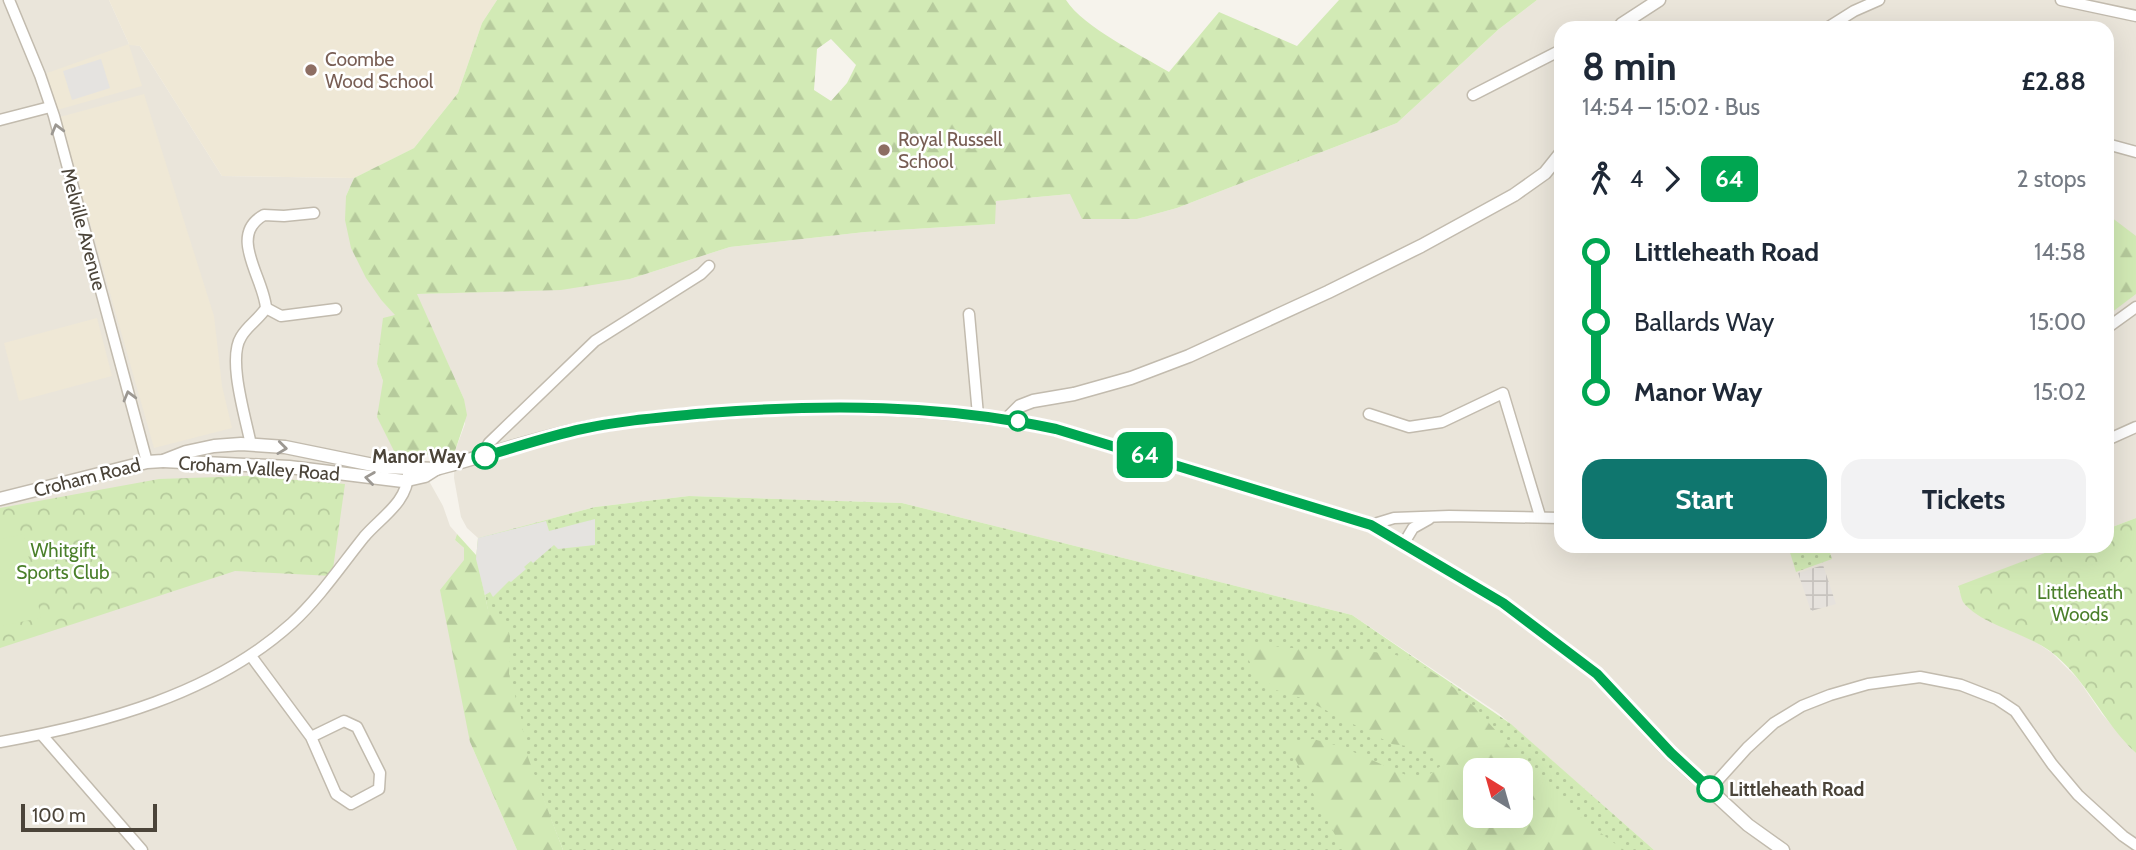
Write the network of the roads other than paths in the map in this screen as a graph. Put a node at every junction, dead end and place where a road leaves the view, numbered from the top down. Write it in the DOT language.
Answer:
graph roads {
  1 [pos="9,0"];
  2 [pos="1659,0"];
  3 [pos="1879,0"];
  4 [pos="2061,0"];
  5 [pos="2136,16"];
  6 [pos="1627,21"];
  7 [pos="1840,21"];
  8 [pos="1554,54"];
  9 [pos="1473,95"];
  10 [pos="50,107"];
  11 [pos="0,120"];
  12 [pos="2114,146"];
  13 [pos="2136,152"];
  14 [pos="1554,162"];
  15 [pos="314,213"];
  16 [pos="709,266"];
  17 [pos="2136,307"];
  18 [pos="266,308"];
  19 [pos="336,309"];
  20 [pos="969,314"];
  21 [pos="2114,323"];
  22 [pos="1368,414"];
  23 [pos="978,415"];
  24 [pos="1007,419"];
  25 [pos="2136,427"];
  26 [pos="2114,437"];
  27 [pos="251,445"];
  28 [pos="214,446"];
  29 [pos="482,457"];
  30 [pos="163,461"];
  31 [pos="147,462"];
  32 [pos="408,474"];
  33 [pos="0,499"];
  34 [pos="1540,516"];
  35 [pos="1434,517"];
  36 [pos="1554,517"];
  37 [pos="1371,525"];
  38 [pos="1404,542"];
  39 [pos="251,656"];
  40 [pos="42,735"];
  41 [pos="311,737"];
  42 [pos="0,743"];
  43 [pos="1710,789"];
  44 [pos="2136,845"];
  45 [pos="142,850"];
  46 [pos="1783,850"];
  1 -- 10 [label="street, Melville Avenue"];
  2 -- 6 [label="street"];
  3 -- 7 [label="street"];
  4 -- 5 [label="street"];
  8 -- 9 [label="street"];
  10 -- 11 [label="street"];
  31 -- 10 [label="street, Melville Avenue, one-way"];
  12 -- 13 [label="street"];
  14 -- 24 [label="street"];
  15 -- 18 [label="street"];
  16 -- 29 [label="street"];
  17 -- 21 [label="street"];
  18 -- 19 [label="street"];
  18 -- 27 [label="street"];
  20 -- 23 [label="street"];
  22 -- 34 [label="street"];
  23 -- 24 [label="street, Croham Valley Road"];
  23 -- 29 [label="street, Croham Valley Road"];
  24 -- 37 [label="street, Croham Valley Road"];
  25 -- 26 [label="street"];
  27 -- 28 [label="street, Croham Valley Road"];
  27 -- 32 [label="street, Croham Valley Road, one-way"];
  28 -- 30 [label="street, Croham Road"];
  29 -- 32 [label="street, Croham Valley Road"];
  30 -- 31 [label="street, Croham Road"];
  32 -- 30 [label="street, Croham Valley Road, one-way"];
  31 -- 33 [label="street, Croham Road"];
  32 -- 39 [label="street"];
  34 -- 35 [label="street, Croham Valley Road"];
  34 -- 36 [label="street, Croham Valley Road"];
  35 -- 37 [label="street, Croham Valley Road"];
  35 -- 38 [label="street"];
  37 -- 38 [label="street"];
  38 -- 43 [label="street"];
  39 -- 40 [label="street"];
  39 -- 41 [label="street"];
  40 -- 42 [label="street"];
  40 -- 45 [label="street"];
  41 -- 41 [label="street"];
  43 -- 44 [label="street"];
  43 -- 46 [label="street"];
}
